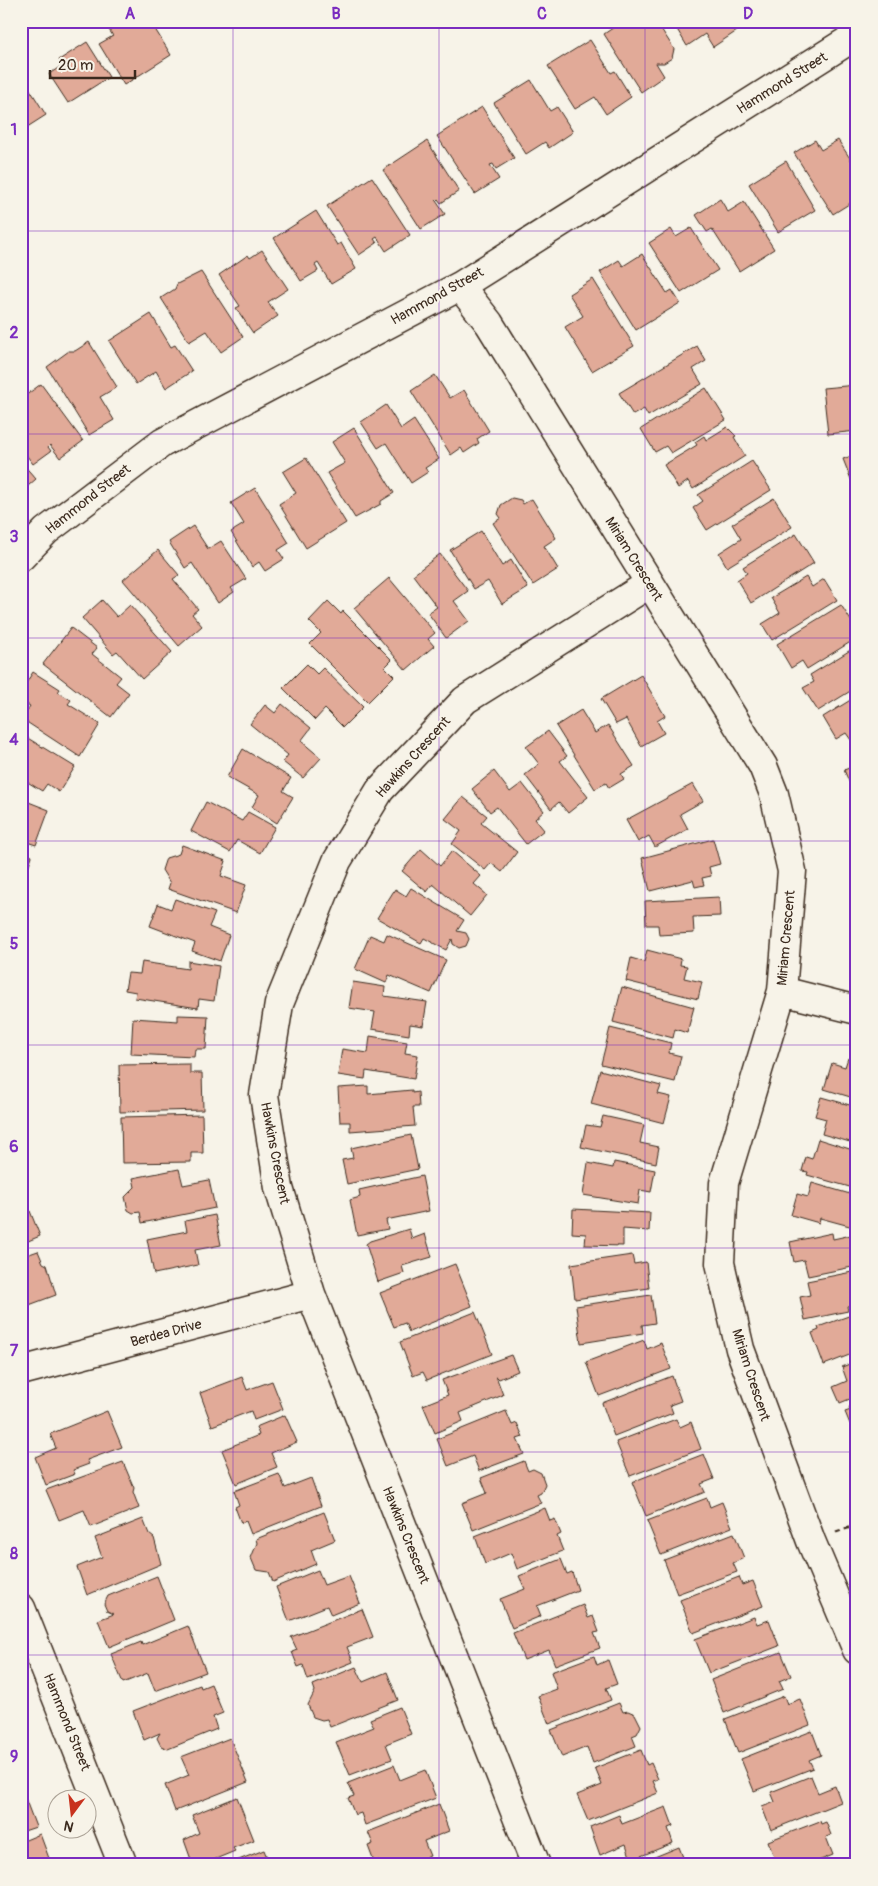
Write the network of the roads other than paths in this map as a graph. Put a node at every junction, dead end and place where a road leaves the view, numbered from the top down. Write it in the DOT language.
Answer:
graph roads {
  1 [pos="857,35"];
  2 [pos="460,286"];
  3 [pos="21,557"];
  4 [pos="650,584"];
  5 [pos="782,991"];
  6 [pos="857,1010"];
  7 [pos="311,1294"];
  8 [pos="21,1371"];
  9 [pos="21,1608"];
  10 [pos="857,1650"];
  11 [pos="123,1865"];
  12 [pos="536,1865"];
  1 -- 2 [label="street, Hammond Street"];
  2 -- 3 [label="street, Hammond Street"];
  2 -- 4 [label="street, Miriam Crescent"];
  4 -- 5 [label="street, Miriam Crescent"];
  4 -- 7 [label="street, Hawkins Crescent"];
  5 -- 6 [label="street"];
  5 -- 10 [label="street, Miriam Crescent"];
  7 -- 8 [label="street, Berdea Drive"];
  7 -- 12 [label="street, Hawkins Crescent"];
  9 -- 11 [label="street, Hammond Street"];
}
